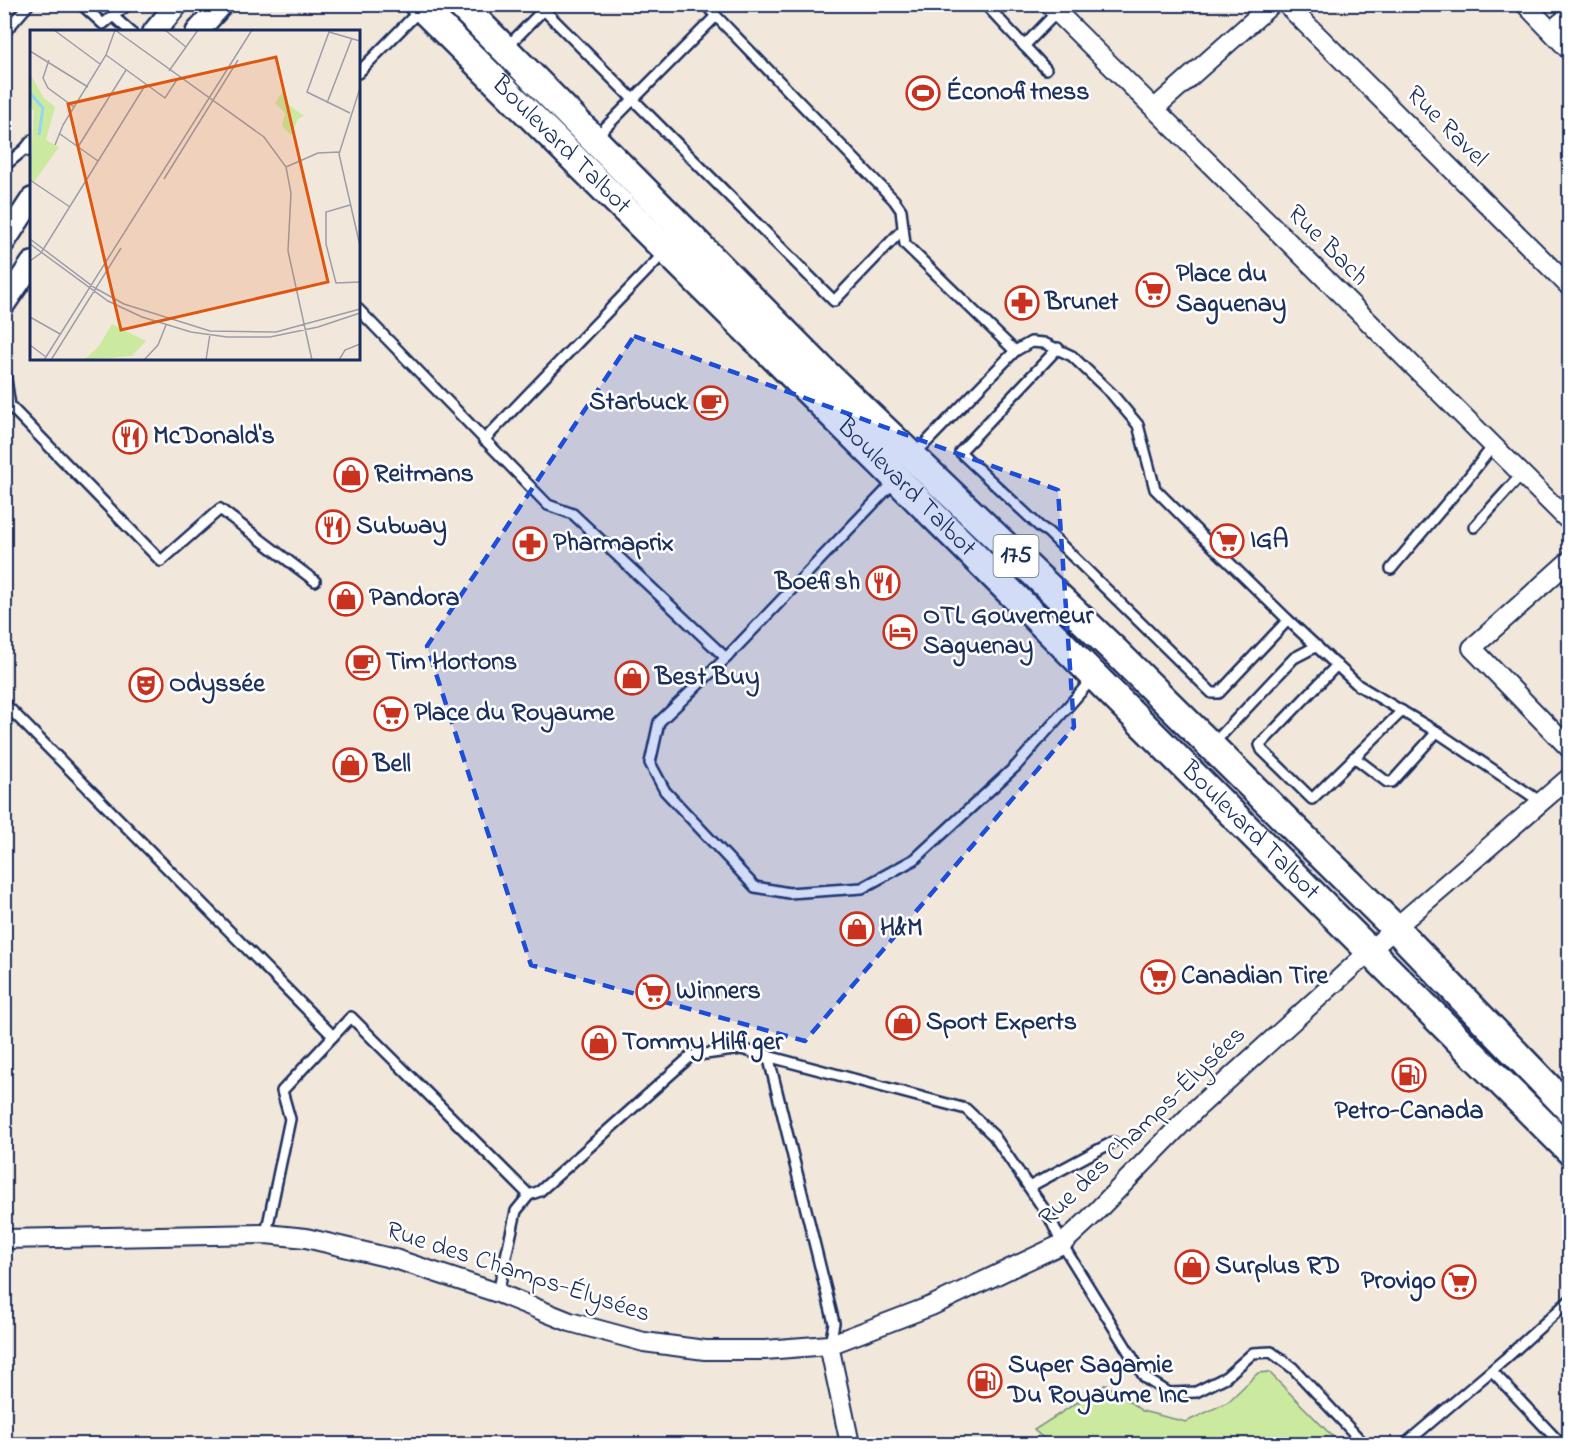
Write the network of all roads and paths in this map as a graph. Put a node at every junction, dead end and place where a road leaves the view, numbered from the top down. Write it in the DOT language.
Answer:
graph roads {
  1 [pos="29,4"];
  2 [pos="81,4"];
  3 [pos="129,4"];
  4 [pos="177,4"];
  5 [pos="222,4"];
  6 [pos="705,4"];
  7 [pos="985,4"];
  8 [pos="1272,4"];
  9 [pos="1286,4"];
  10 [pos="1525,4"];
  11 [pos="420,6"];
  12 [pos="547,7"];
  13 [pos="1053,8"];
  14 [pos="474,9"];
  15 [pos="1569,15"];
  16 [pos="113,16"];
  17 [pos="716,16"];
  18 [pos="103,28"];
  19 [pos="128,30"];
  20 [pos="156,30"];
  21 [pos="200,30"];
  22 [pos="1551,31"];
  23 [pos="4,33"];
  24 [pos="1024,46"];
  25 [pos="505,49"];
  26 [pos="1569,51"];
  27 [pos="1046,69"];
  28 [pos="360,71"];
  29 [pos="633,99"];
  30 [pos="1155,108"];
  31 [pos="593,139"];
  32 [pos="28,151"];
  33 [pos="4,163"];
  34 [pos="30,202"];
  35 [pos="903,229"];
  36 [pos="4,242"];
  37 [pos="666,250"];
  38 [pos="30,266"];
  39 [pos="1569,287"];
  40 [pos="4,304"];
  41 [pos="360,311"];
  42 [pos="1058,348"];
  43 [pos="1015,351"];
  44 [pos="4,366"];
  45 [pos="7,408"];
  46 [pos="484,440"];
  47 [pos="1493,446"];
  48 [pos="905,468"];
  49 [pos="1521,475"];
  50 [pos="1569,522"];
  51 [pos="1474,527"];
  52 [pos="1569,560"];
  53 [pos="1391,569"];
  54 [pos="315,581"];
  55 [pos="1288,620"];
  56 [pos="1317,646"];
  57 [pos="726,658"];
  58 [pos="1337,665"];
  59 [pos="1095,676"];
  60 [pos="4,703"];
  61 [pos="1401,711"];
  62 [pos="1437,732"];
  63 [pos="1211,746"];
  64 [pos="1569,749"];
  65 [pos="1354,757"];
  66 [pos="1569,777"];
  67 [pos="1540,802"];
  68 [pos="1395,928"];
  69 [pos="1370,951"];
  70 [pos="333,1036"];
  71 [pos="768,1055"];
  72 [pos="1569,1110"];
  73 [pos="1113,1142"];
  74 [pos="1569,1151"];
  75 [pos="1029,1187"];
  76 [pos="529,1195"];
  77 [pos="266,1234"];
  78 [pos="4,1239"];
  79 [pos="1062,1244"];
  80 [pos="498,1293"];
  81 [pos="1569,1300"];
  82 [pos="830,1345"];
  83 [pos="1492,1371"];
  84 [pos="850,1444"];
  85 [pos="1364,1444"];
  86 [pos="1405,1444"];
  87 [pos="1561,1444"];
  1 -- 23 [label="lane"];
  2 -- 18 [label="lane"];
  3 -- 16 [label="lane"];
  4 -- 20 [label="street"];
  5 -- 21 [label="street"];
  6 -- 17 [label="lane"];
  7 -- 24 [label="lane"];
  8 -- 30 [label="street"];
  9 -- 39 [label="street, Rue Ravel"];
  10 -- 22 [label="street"];
  11 -- 28 [label="lane"];
  11 -- 37 [label="main road, Boulevard Talbot / 175"];
  12 -- 25 [label="lane"];
  12 -- 29 [label="lane"];
  13 -- 24 [label="lane"];
  13 -- 30 [label="street, Rue Bach"];
  14 -- 25 [label="main road, Boulevard Talbot / 175"];
  15 -- 22 [label="street"];
  16 -- 18 [label="lane"];
  16 -- 19 [label="lane"];
  17 -- 29 [label="lane"];
  17 -- 35 [label="lane"];
  22 -- 26 [label="street"];
  24 -- 27 [label="lane"];
  25 -- 31 [label="main road, Boulevard Talbot / 175"];
  29 -- 31 [label="lane"];
  29 -- 35 [label="lane"];
  30 -- 47 [label="street, Rue Bach"];
  31 -- 48 [label="main road, Boulevard Talbot / 175"];
  32 -- 33 [label="lane"];
  34 -- 36 [label="street"];
  35 -- 43 [label="lane"];
  37 -- 46 [label="lane"];
  37 -- 48 [label="main road, Boulevard Talbot / 175"];
  38 -- 40 [label="street"];
  41 -- 46 [label="lane"];
  42 -- 43 [label="lane"];
  42 -- 55 [label="lane"];
  42 -- 55 [label="lane"];
  43 -- 48 [label="lane"];
  44 -- 45 [label="lane"];
  45 -- 54 [label="lane"];
  46 -- 57 [label="lane"];
  47 -- 49 [label="street, Rue Bach"];
  47 -- 53 [label="lane"];
  48 -- 57 [label="lane"];
  48 -- 59 [label="main road, Boulevard Talbot / 175"];
  48 -- 63 [label="main road, Boulevard Talbot / 175"];
  49 -- 50 [label="street, Rue Bach"];
  49 -- 51 [label="lane"];
  52 -- 64 [label="street"];
  55 -- 56 [label="lane"];
  56 -- 58 [label="lane"];
  56 -- 63 [label="lane"];
  57 -- 59 [label="lane"];
  58 -- 61 [label="lane"];
  58 -- 65 [label="lane"];
  59 -- 69 [label="main road, Boulevard Talbot / 175"];
  60 -- 70 [label="lane"];
  61 -- 62 [label="lane"];
  61 -- 65 [label="lane"];
  62 -- 65 [label="lane"];
  62 -- 67 [label="lane"];
  63 -- 68 [label="main road, Boulevard Talbot / 175"];
  66 -- 67 [label="street, Rue des Champs-Élysées"];
  67 -- 68 [label="street, Rue des Champs-Élysées"];
  68 -- 69 [label="street, Rue des Champs-Élysées"];
  68 -- 72 [label="main road, Boulevard Talbot / 175"];
  69 -- 74 [label="main road, Boulevard Talbot / 175"];
  69 -- 79 [label="street, Rue des Champs-Élysées"];
  70 -- 76 [label="lane"];
  70 -- 77 [label="lane"];
  71 -- 75 [label="lane"];
  71 -- 76 [label="lane"];
  71 -- 82 [label="lane"];
  73 -- 75 [label="lane"];
  75 -- 79 [label="lane"];
  76 -- 80 [label="lane"];
  77 -- 78 [label="street, Rue des Champs-Élysées"];
  77 -- 80 [label="street, Rue des Champs-Élysées"];
  79 -- 82 [label="street, Rue des Champs-Élysées"];
  79 -- 85 [label="lane"];
  80 -- 82 [label="street, Rue des Champs-Élysées"];
  81 -- 83 [label="lane"];
  82 -- 84 [label="street"];
  83 -- 86 [label="lane"];
  83 -- 87 [label="lane"];
}
